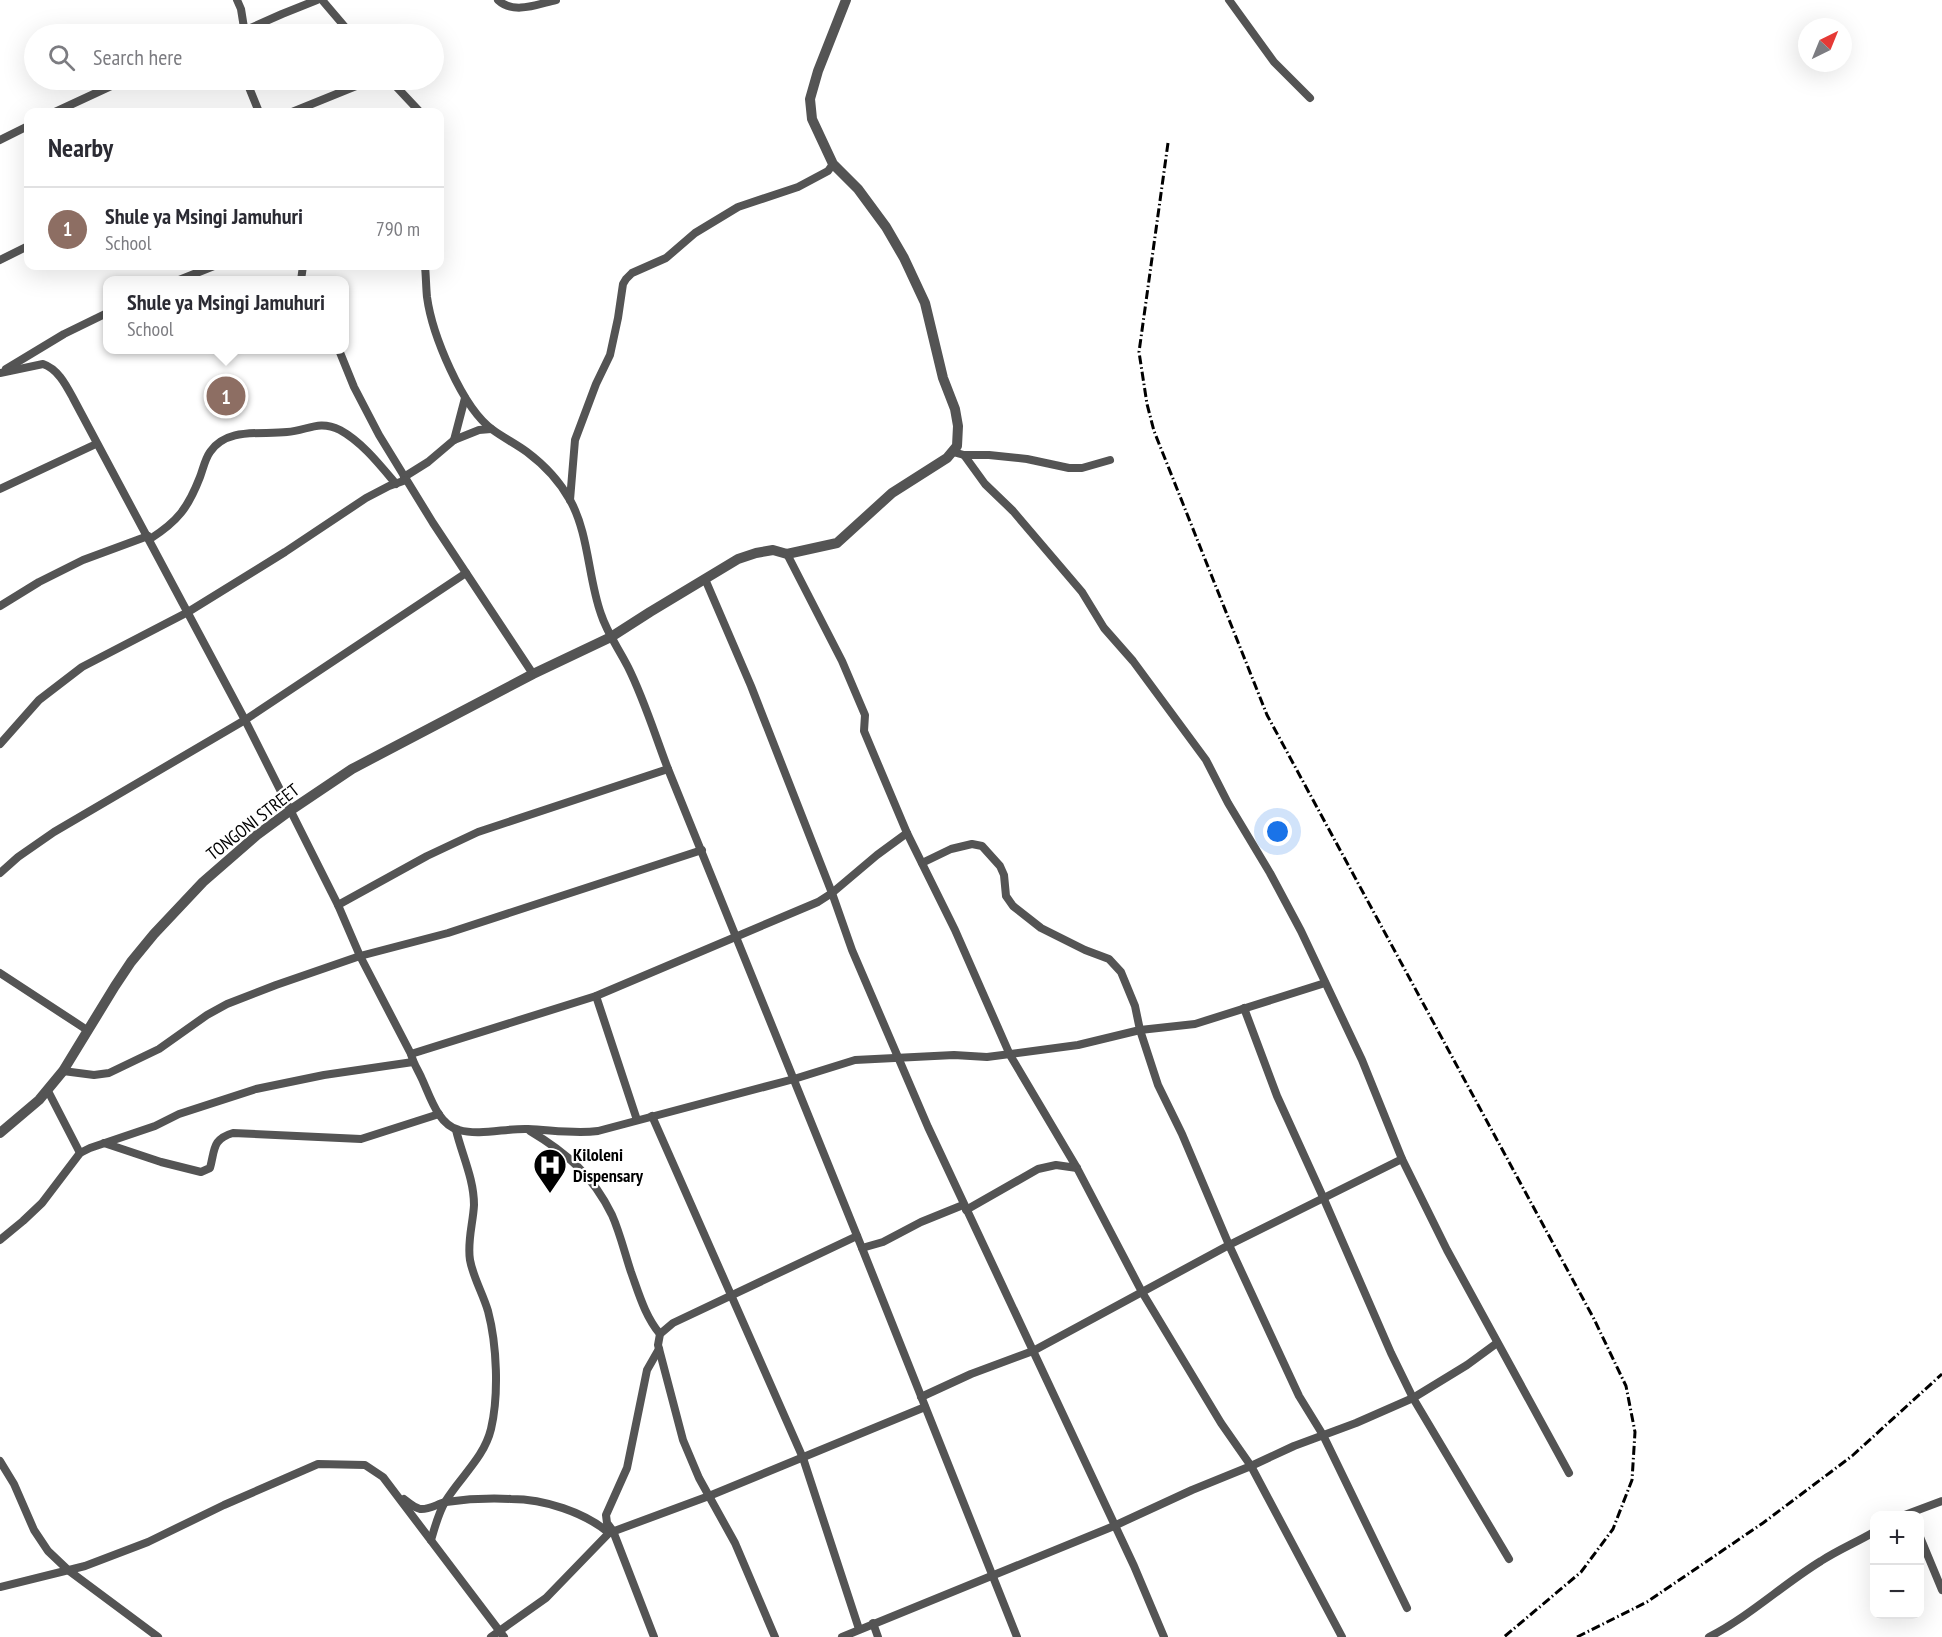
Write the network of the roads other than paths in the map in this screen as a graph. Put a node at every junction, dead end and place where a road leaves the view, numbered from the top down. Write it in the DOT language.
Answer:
graph roads {
  1 [pos="237,0"];
  2 [pos="317,0"];
  3 [pos="322,0"];
  4 [pos="498,0"];
  5 [pos="556,0"];
  6 [pos="846,0"];
  7 [pos="1228,0"];
  8 [pos="242,24"];
  9 [pos="261,24"];
  10 [pos="342,24"];
  11 [pos="102,90"];
  12 [pos="250,90"];
  13 [pos="349,90"];
  14 [pos="399,90"];
  15 [pos="1310,98"];
  16 [pos="64,108"];
  17 [pos="257,108"];
  18 [pos="308,108"];
  19 [pos="416,108"];
  20 [pos="24,128"];
  21 [pos="0,141"];
  22 [pos="833,164"];
  23 [pos="24,248"];
  24 [pos="0,260"];
  25 [pos="204,270"];
  26 [pos="425,270"];
  27 [pos="189,276"];
  28 [pos="103,315"];
  29 [pos="341,354"];
  30 [pos="0,373"];
  31 [pos="465,398"];
  32 [pos="491,429"];
  33 [pos="454,440"];
  34 [pos="96,444"];
  35 [pos="952,452"];
  36 [pos="964,455"];
  37 [pos="1110,460"];
  38 [pos="405,479"];
  39 [pos="396,484"];
  40 [pos="0,489"];
  41 [pos="570,500"];
  42 [pos="149,538"];
  43 [pos="787,554"];
  44 [pos="466,573"];
  45 [pos="705,579"];
  46 [pos="0,606"];
  47 [pos="188,612"];
  48 [pos="611,637"];
  49 [pos="533,674"];
  50 [pos="245,720"];
  51 [pos="0,744"];
  52 [pos="668,769"];
  53 [pos="291,810"];
  54 [pos="908,833"];
  55 [pos="702,850"];
  56 [pos="922,863"];
  57 [pos="0,873"];
  58 [pos="832,893"];
  59 [pos="338,905"];
  60 [pos="737,936"];
  61 [pos="360,956"];
  62 [pos="0,973"];
  63 [pos="1325,983"];
  64 [pos="596,996"];
  65 [pos="1244,1008"];
  66 [pos="87,1030"];
  67 [pos="1140,1030"];
  68 [pos="1010,1055"];
  69 [pos="898,1057"];
  70 [pos="412,1058"];
  71 [pos="63,1071"];
  72 [pos="794,1079"];
  73 [pos="48,1091"];
  74 [pos="439,1114"];
  75 [pos="652,1116"];
  76 [pos="638,1120"];
  77 [pos="527,1129"];
  78 [pos="456,1130"];
  79 [pos="0,1133"];
  80 [pos="104,1143"];
  81 [pos="80,1153"];
  82 [pos="1402,1159"];
  83 [pos="1077,1168"];
  84 [pos="1323,1197"];
  85 [pos="964,1208"];
  86 [pos="857,1236"];
  87 [pos="0,1240"];
  88 [pos="1229,1245"];
  89 [pos="862,1248"];
  90 [pos="1142,1292"];
  91 [pos="731,1296"];
  92 [pos="660,1334"];
  93 [pos="1497,1343"];
  94 [pos="659,1348"];
  95 [pos="1033,1351"];
  96 [pos="921,1397"];
  97 [pos="1413,1398"];
  98 [pos="925,1407"];
  99 [pos="1323,1435"];
  100 [pos="803,1458"];
  101 [pos="0,1461"];
  102 [pos="1251,1466"];
  103 [pos="1569,1473"];
  104 [pos="394,1492"];
  105 [pos="709,1496"];
  106 [pos="1942,1501"];
  107 [pos="445,1503"];
  108 [pos="1913,1511"];
  109 [pos="1114,1526"];
  110 [pos="611,1532"];
  111 [pos="1870,1535"];
  112 [pos="431,1540"];
  113 [pos="1924,1547"];
  114 [pos="1509,1559"];
  115 [pos="68,1570"];
  116 [pos="992,1575"];
  117 [pos="0,1587"];
  118 [pos="1942,1590"];
  119 [pos="1407,1608"];
  120 [pos="873,1623"];
  121 [pos="859,1629"];
  122 [pos="502,1634"];
  123 [pos="1721,1634"];
  124 [pos="158,1637"];
  125 [pos="491,1637"];
  126 [pos="654,1637"];
  127 [pos="775,1637"];
  128 [pos="842,1637"];
  129 [pos="878,1637"];
  130 [pos="1017,1637"];
  131 [pos="1164,1637"];
  132 [pos="1342,1637"];
  133 [pos="1709,1637"];
  1 -- 8 [label="street"];
  2 -- 9 [label="street"];
  3 -- 10 [label="street"];
  4 -- 5 [label="street"];
  6 -- 22 [label="street"];
  7 -- 15 [label="street"];
  11 -- 16 [label="street"];
  12 -- 17 [label="street"];
  13 -- 18 [label="street"];
  14 -- 19 [label="street"];
  20 -- 21 [label="street"];
  22 -- 35 [label="street"];
  22 -- 41 [label="street"];
  23 -- 24 [label="street"];
  25 -- 27 [label="street"];
  26 -- 31 [label="street"];
  28 -- 30 [label="street"];
  29 -- 38 [label="street"];
  30 -- 34 [label="street"];
  31 -- 32 [label="street"];
  31 -- 33 [label="street"];
  32 -- 33 [label="street"];
  32 -- 41 [label="street"];
  33 -- 38 [label="street"];
  34 -- 40 [label="street"];
  34 -- 42 [label="street"];
  35 -- 36 [label="street"];
  35 -- 43 [label="street, TONGONI STREET"];
  36 -- 37 [label="street"];
  36 -- 63 [label="street"];
  38 -- 39 [label="street"];
  38 -- 44 [label="street"];
  39 -- 42 [label="street"];
  39 -- 47 [label="street"];
  41 -- 48 [label="street"];
  42 -- 46 [label="street"];
  42 -- 47 [label="street"];
  43 -- 45 [label="street, TONGONI STREET"];
  43 -- 54 [label="street"];
  44 -- 49 [label="street"];
  44 -- 50 [label="street"];
  45 -- 48 [label="street, TONGONI STREET"];
  45 -- 58 [label="street"];
  47 -- 50 [label="street"];
  47 -- 51 [label="street"];
  48 -- 49 [label="street, TONGONI STREET"];
  48 -- 52 [label="street"];
  49 -- 53 [label="street, TONGONI STREET"];
  50 -- 53 [label="street"];
  50 -- 57 [label="street"];
  52 -- 55 [label="street"];
  52 -- 59 [label="street"];
  53 -- 59 [label="street"];
  53 -- 66 [label="street, TONGONI STREET"];
  54 -- 56 [label="street"];
  54 -- 58 [label="street"];
  55 -- 60 [label="street"];
  55 -- 61 [label="street"];
  56 -- 67 [label="street"];
  56 -- 68 [label="street"];
  58 -- 60 [label="street"];
  58 -- 69 [label="street"];
  59 -- 61 [label="street"];
  60 -- 64 [label="street"];
  60 -- 72 [label="street"];
  61 -- 70 [label="street"];
  61 -- 71 [label="street"];
  62 -- 66 [label="street"];
  63 -- 65 [label="street"];
  63 -- 82 [label="street"];
  64 -- 70 [label="street"];
  64 -- 76 [label="street"];
  65 -- 67 [label="street"];
  65 -- 84 [label="street"];
  66 -- 71 [label="street, TONGONI STREET"];
  67 -- 68 [label="street"];
  67 -- 88 [label="street"];
  68 -- 69 [label="street"];
  68 -- 83 [label="street"];
  69 -- 72 [label="street"];
  69 -- 85 [label="street"];
  70 -- 74 [label="street"];
  70 -- 80 [label="street"];
  71 -- 73 [label="street, TONGONI STREET"];
  72 -- 75 [label="street"];
  72 -- 86 [label="street"];
  73 -- 79 [label="street, TONGONI STREET"];
  73 -- 81 [label="street"];
  74 -- 78 [label="street"];
  74 -- 80 [label="street"];
  75 -- 76 [label="street"];
  75 -- 91 [label="street"];
  76 -- 77 [label="street"];
  77 -- 78 [label="street"];
  77 -- 92 [label="street"];
  78 -- 107 [label="street"];
  80 -- 81 [label="street"];
  81 -- 87 [label="street"];
  82 -- 84 [label="street"];
  82 -- 93 [label="street"];
  83 -- 85 [label="street"];
  83 -- 90 [label="street"];
  84 -- 88 [label="street"];
  84 -- 97 [label="street"];
  85 -- 89 [label="street"];
  85 -- 95 [label="street"];
  86 -- 89 [label="street"];
  86 -- 91 [label="street"];
  88 -- 90 [label="street"];
  88 -- 99 [label="street"];
  89 -- 96 [label="street"];
  90 -- 95 [label="street"];
  90 -- 102 [label="street"];
  91 -- 92 [label="street"];
  91 -- 100 [label="street"];
  92 -- 94 [label="street"];
  93 -- 97 [label="street"];
  93 -- 103 [label="street"];
  94 -- 105 [label="street"];
  94 -- 110 [label="street"];
  95 -- 96 [label="street"];
  95 -- 109 [label="street"];
  96 -- 98 [label="street"];
  97 -- 99 [label="street"];
  97 -- 114 [label="street"];
  98 -- 100 [label="street"];
  98 -- 116 [label="street"];
  99 -- 102 [label="street"];
  99 -- 119 [label="street"];
  100 -- 105 [label="street"];
  100 -- 121 [label="street"];
  101 -- 115 [label="street"];
  102 -- 109 [label="street"];
  102 -- 132 [label="street"];
  104 -- 107 [label="street"];
  104 -- 112 [label="street"];
  104 -- 115 [label="street"];
  105 -- 110 [label="street"];
  105 -- 127 [label="street"];
  106 -- 108 [label="street"];
  107 -- 110 [label="street"];
  107 -- 112 [label="street"];
  109 -- 116 [label="street"];
  109 -- 131 [label="street"];
  110 -- 122 [label="street"];
  110 -- 126 [label="street"];
  111 -- 123 [label="street"];
  112 -- 122 [label="street"];
  113 -- 118 [label="street"];
  115 -- 117 [label="street"];
  115 -- 124 [label="street"];
  116 -- 120 [label="street"];
  116 -- 130 [label="street"];
  120 -- 121 [label="street"];
  120 -- 129 [label="street"];
  121 -- 128 [label="street"];
  122 -- 125 [label="street"];
  123 -- 133 [label="street"];
}
